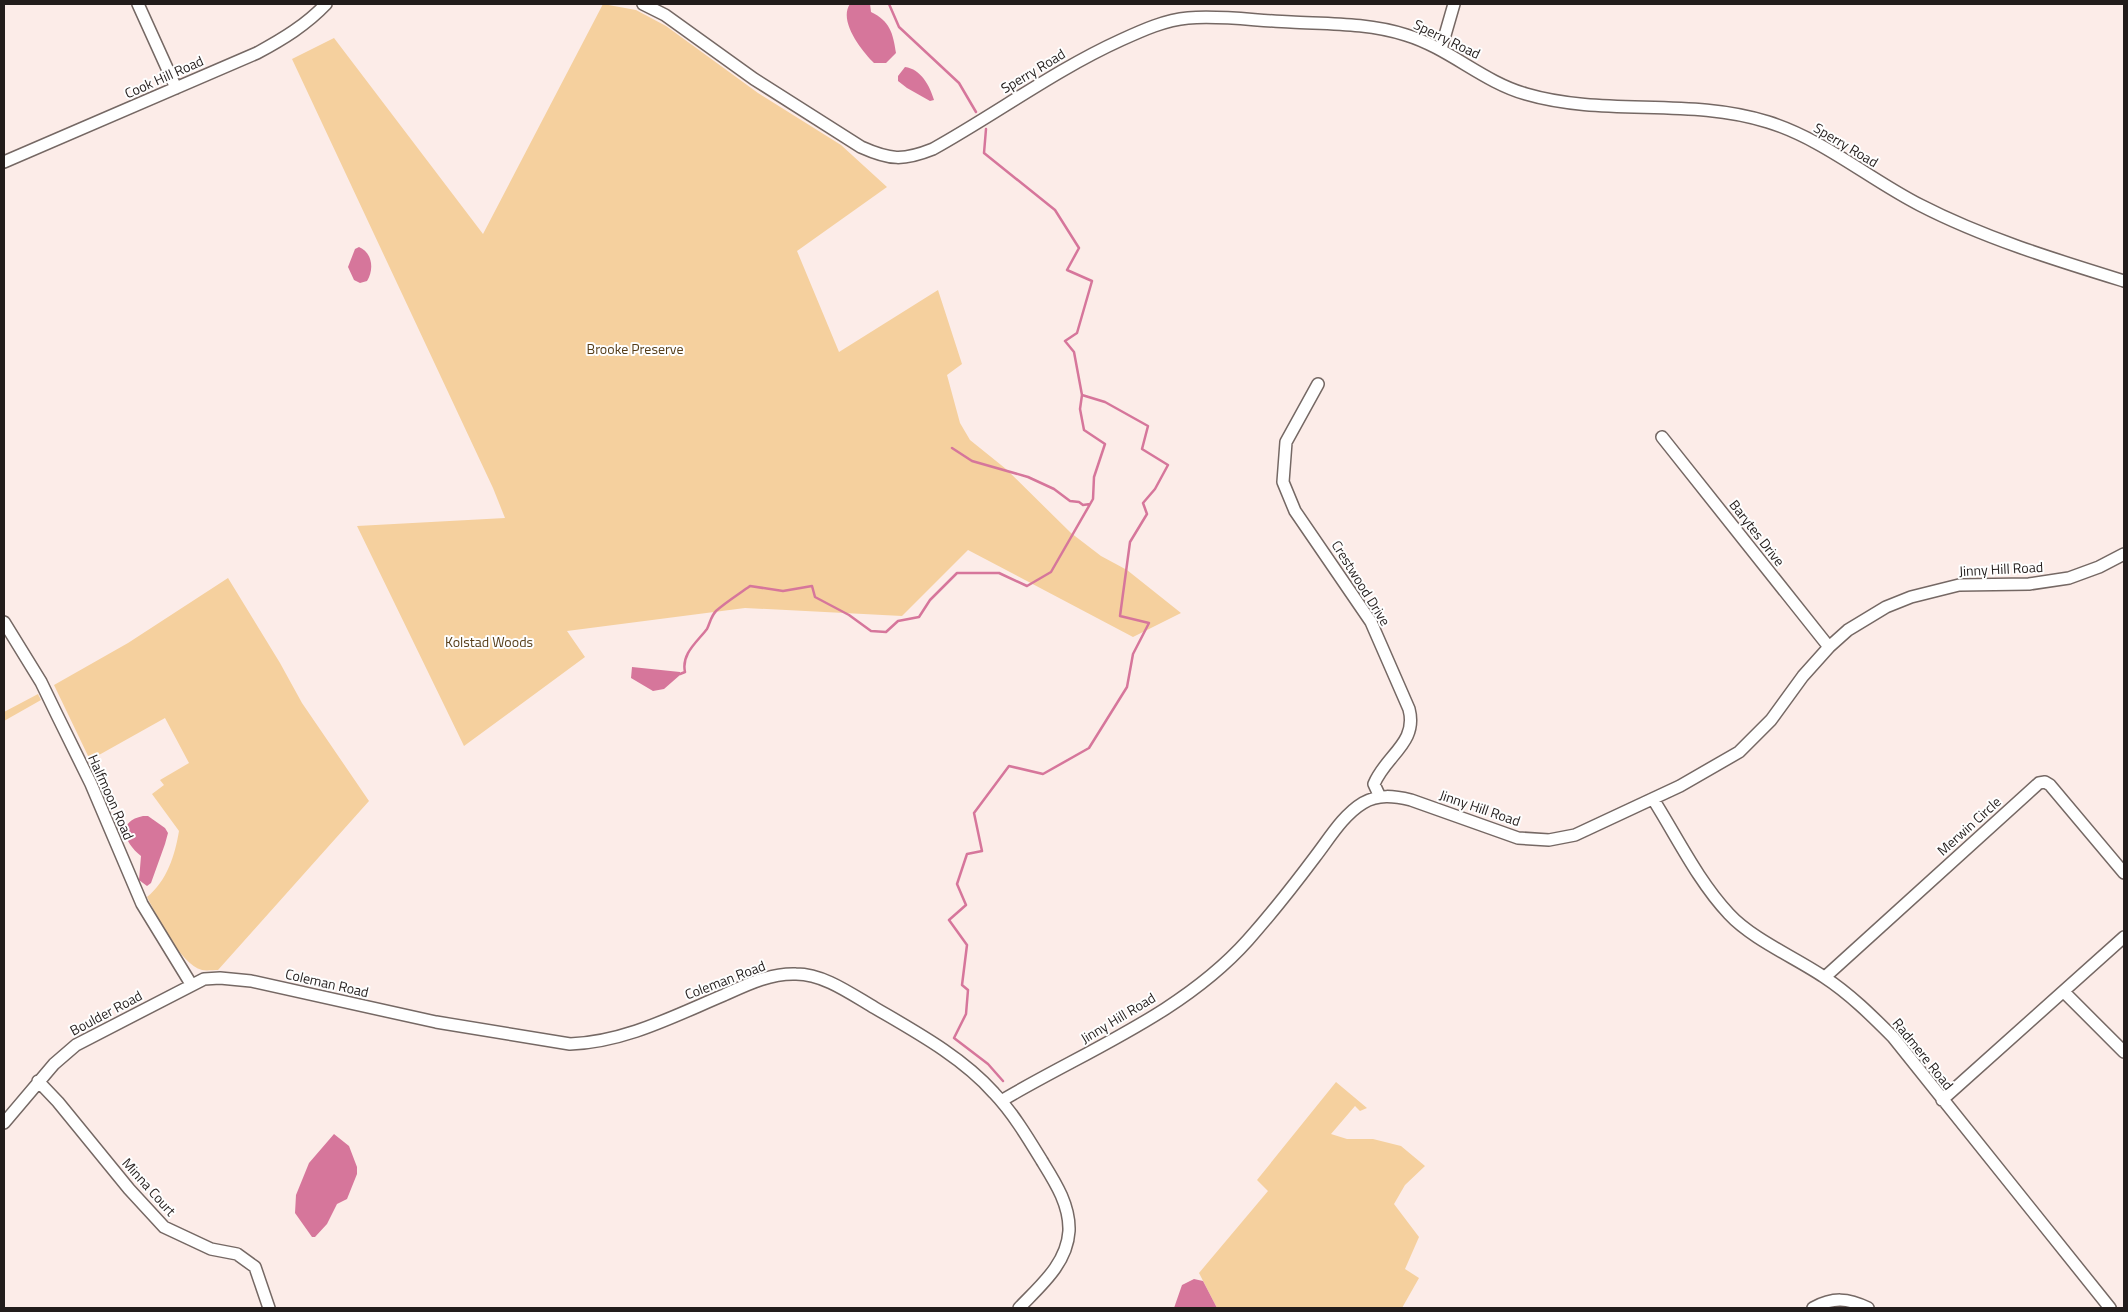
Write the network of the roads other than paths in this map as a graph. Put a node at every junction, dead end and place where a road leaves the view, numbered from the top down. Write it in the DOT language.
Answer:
graph roads {
  1 [pos="138,4"];
  2 [pos="326,4"];
  3 [pos="643,4"];
  4 [pos="1454,4"];
  5 [pos="1441,49"];
  6 [pos="176,88"];
  7 [pos="4,162"];
  8 [pos="2124,281"];
  9 [pos="1318,384"];
  10 [pos="1662,437"];
  11 [pos="2124,554"];
  12 [pos="4,622"];
  13 [pos="1829,647"];
  14 [pos="1380,797"];
  15 [pos="1653,799"];
  16 [pos="2124,872"];
  17 [pos="2124,938"];
  18 [pos="1825,978"];
  19 [pos="191,984"];
  20 [pos="2064,992"];
  21 [pos="2124,1052"];
  22 [pos="38,1081"];
  23 [pos="1942,1100"];
  24 [pos="1002,1102"];
  25 [pos="4,1123"];
  26 [pos="269,1308"];
  27 [pos="1019,1308"];
  28 [pos="1813,1308"];
  29 [pos="1868,1308"];
  30 [pos="2110,1308"];
  1 -- 6 [label="street"];
  2 -- 6 [label="street, Cook Hill Road"];
  3 -- 5 [label="street, Sperry Road"];
  4 -- 5 [label="street"];
  5 -- 8 [label="street, Sperry Road"];
  6 -- 7 [label="street, Cook Hill Road"];
  9 -- 14 [label="street, Crestwood Drive"];
  10 -- 13 [label="street, Barytes Drive"];
  11 -- 13 [label="street, Jinny Hill Road"];
  12 -- 19 [label="street, Halfmoon Road"];
  13 -- 15 [label="street, Jinny Hill Road"];
  14 -- 15 [label="street, Jinny Hill Road"];
  14 -- 24 [label="street, Jinny Hill Road"];
  15 -- 18 [label="street, Radmere Road"];
  16 -- 18 [label="street, Merwin Circle"];
  17 -- 20 [label="street"];
  18 -- 23 [label="street, Radmere Road"];
  19 -- 22 [label="street, Boulder Road"];
  19 -- 24 [label="street, Coleman Road"];
  20 -- 21 [label="street"];
  20 -- 23 [label="street"];
  22 -- 25 [label="street, Boulder Road"];
  22 -- 26 [label="street, Minna Court"];
  23 -- 30 [label="street, Radmere Road"];
  24 -- 27 [label="street, Coleman Road"];
  28 -- 29 [label="street"];
}
